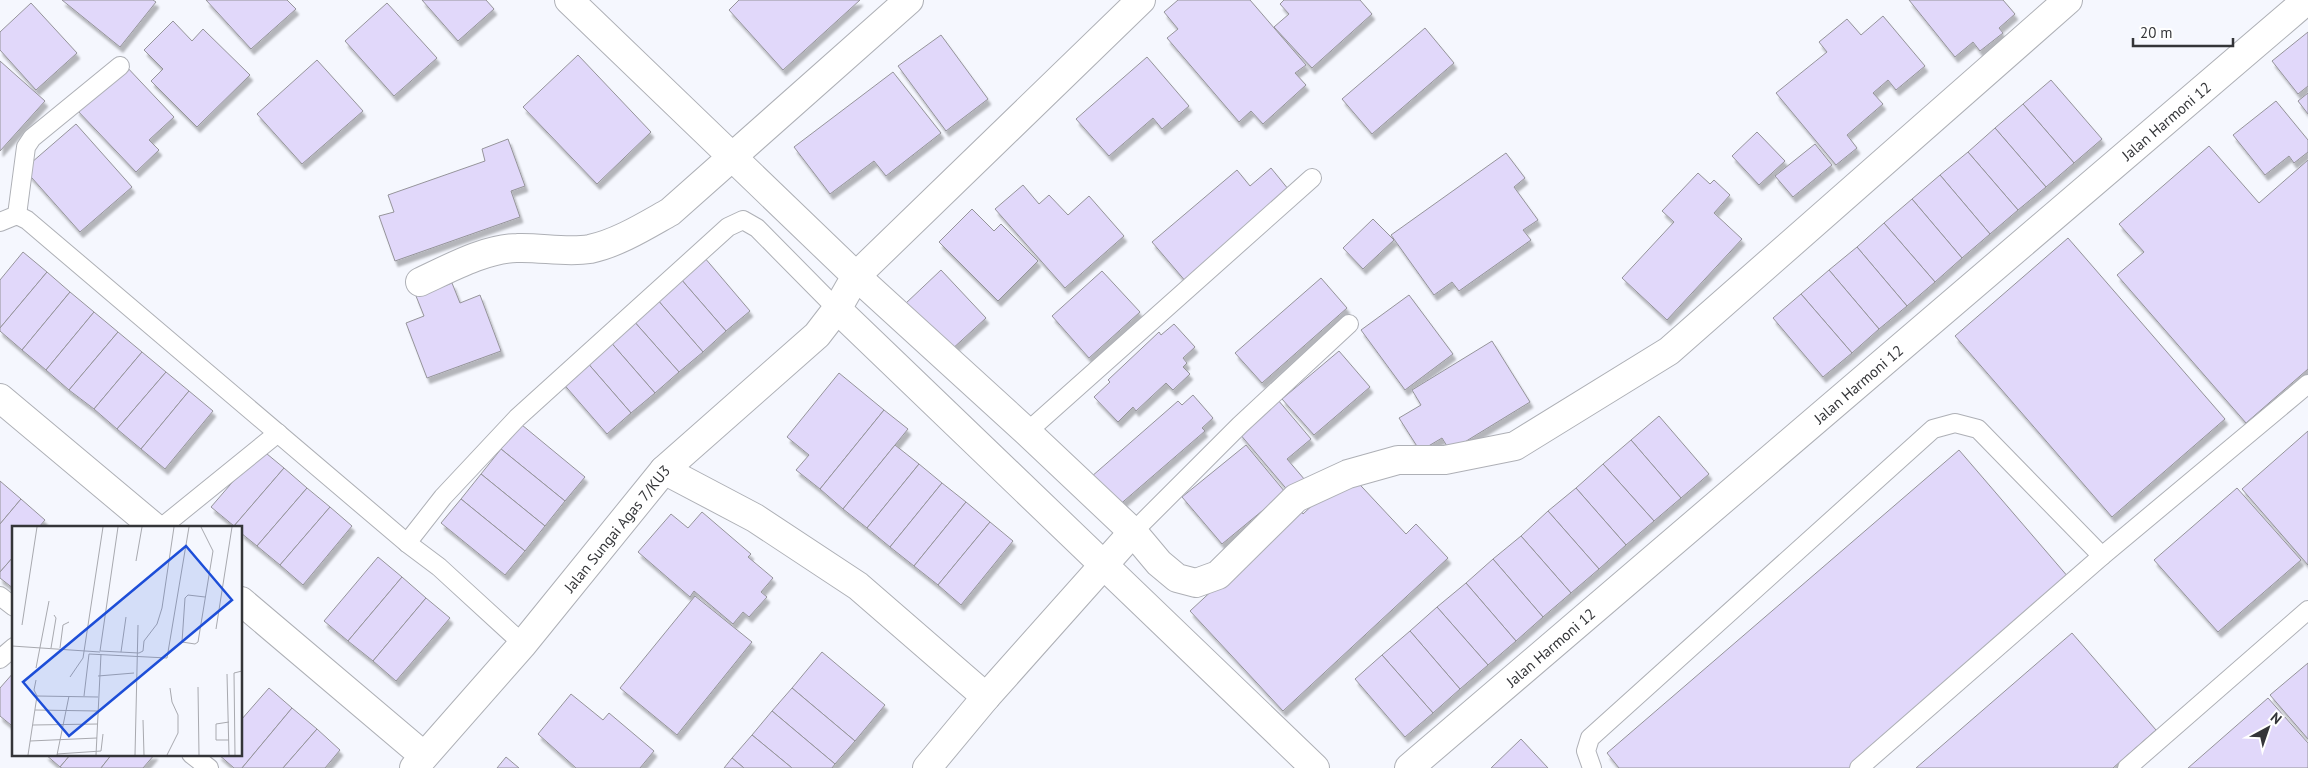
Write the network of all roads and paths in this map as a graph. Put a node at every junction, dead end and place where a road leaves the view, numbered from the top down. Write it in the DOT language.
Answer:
graph roads {
  1 [pos="569,0"];
  2 [pos="909,0"];
  3 [pos="1141,0"];
  4 [pos="2068,0"];
  5 [pos="2307,0"];
  6 [pos="120,66"];
  7 [pos="734,157"];
  8 [pos="1312,178"];
  9 [pos="17,215"];
  10 [pos="0,222"];
  11 [pos="856,276"];
  12 [pos="420,282"];
  13 [pos="837,309"];
  14 [pos="1349,324"];
  15 [pos="2308,384"];
  16 [pos="0,398"];
  17 [pos="1027,432"];
  18 [pos="278,433"];
  19 [pos="664,470"];
  20 [pos="153,526"];
  21 [pos="163,526"];
  22 [pos="1133,532"];
  23 [pos="407,543"];
  24 [pos="2102,556"];
  25 [pos="1103,564"];
  26 [pos="0,596"];
  27 [pos="242,602"];
  28 [pos="12,605"];
  29 [pos="2308,610"];
  30 [pos="523,644"];
  31 [pos="12,650"];
  32 [pos="0,659"];
  33 [pos="986,697"];
  34 [pos="194,756"];
  35 [pos="419,762"];
  36 [pos="209,768"];
  37 [pos="927,768"];
  38 [pos="1315,768"];
  39 [pos="1409,768"];
  40 [pos="1592,768"];
  41 [pos="1859,768"];
  42 [pos="2127,768"];
  1 -- 7 [label="street"];
  2 -- 7 [label="street"];
  3 -- 11 [label="street, Jalan Sungai Agas 7/KU3"];
  4 -- 22 [label="street"];
  5 -- 39 [label="street, Jalan Harmoni 12"];
  6 -- 9 [label="lane"];
  7 -- 11 [label="street"];
  7 -- 12 [label="street"];
  8 -- 17 [label="lane"];
  9 -- 10 [label="lane"];
  9 -- 18 [label="lane"];
  11 -- 13 [label="street, Jalan Sungai Agas 7/KU3"];
  11 -- 17 [label="street"];
  13 -- 19 [label="street, Jalan Sungai Agas 7/KU3"];
  13 -- 23 [label="lane"];
  13 -- 25 [label="street"];
  14 -- 22 [label="lane"];
  15 -- 24 [label="lane"];
  16 -- 20 [label="street"];
  17 -- 22 [label="street"];
  18 -- 21 [label="lane"];
  18 -- 23 [label="lane"];
  19 -- 30 [label="street, Jalan Sungai Agas 7/KU3"];
  19 -- 33 [label="street"];
  22 -- 25 [label="street"];
  23 -- 30 [label="lane"];
  24 -- 40 [label="lane"];
  24 -- 41 [label="lane"];
  25 -- 33 [label="street"];
  25 -- 38 [label="street"];
  26 -- 28 [label="lane"];
  27 -- 35 [label="street"];
  29 -- 42 [label="lane"];
  30 -- 35 [label="street, Jalan Sungai Agas 7/KU3"];
  31 -- 32 [label="lane"];
  33 -- 37 [label="street"];
  34 -- 36 [label="lane"];
}
